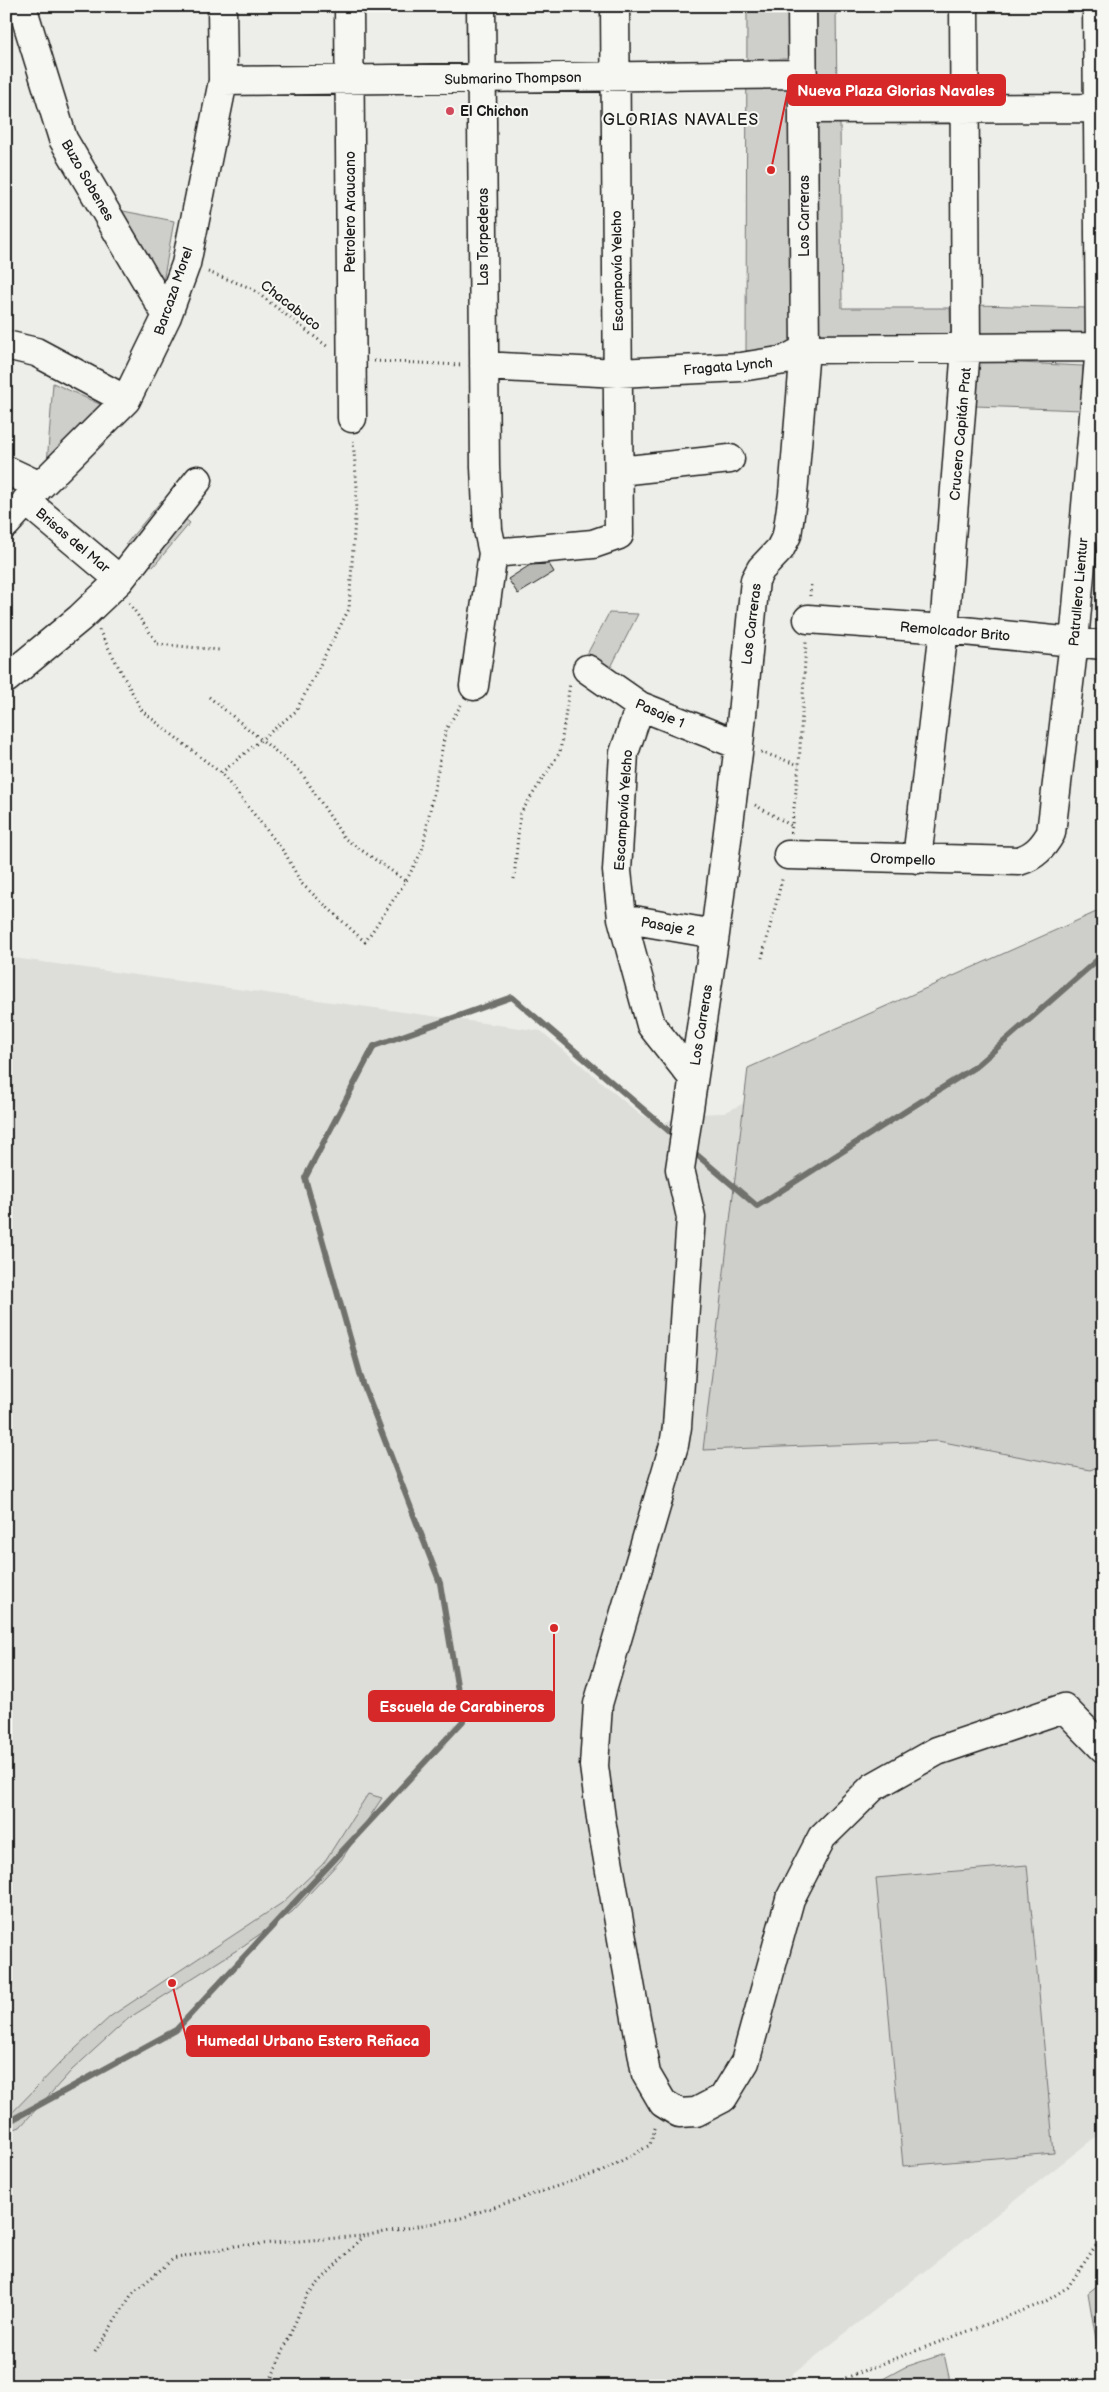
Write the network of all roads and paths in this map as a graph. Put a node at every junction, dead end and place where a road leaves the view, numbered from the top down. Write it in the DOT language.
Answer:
graph roads {
  1 [pos="22,6"];
  2 [pos="222,6"];
  3 [pos="349,6"];
  4 [pos="481,6"];
  5 [pos="615,6"];
  6 [pos="802,6"];
  7 [pos="964,6"];
  8 [pos="1097,6"];
  9 [pos="803,74"];
  10 [pos="616,77"];
  11 [pos="482,78"];
  12 [pos="349,79"];
  13 [pos="223,81"];
  14 [pos="1100,108"];
  15 [pos="803,109"];
  16 [pos="964,109"];
  17 [pos="186,264"];
  18 [pos="167,316"];
  19 [pos="6,345"];
  20 [pos="1101,347"];
  21 [pos="966,348"];
  22 [pos="805,349"];
  23 [pos="351,360"];
  24 [pos="484,366"];
  25 [pos="618,373"];
  26 [pos="126,400"];
  27 [pos="352,418"];
  28 [pos="730,459"];
  29 [pos="6,470"];
  30 [pos="619,471"];
  31 [pos="198,480"];
  32 [pos="33,494"];
  33 [pos="6,524"];
  34 [pos="493,553"];
  35 [pos="118,582"];
  36 [pos="811,584"];
  37 [pos="88,610"];
  38 [pos="808,619"];
  39 [pos="944,629"];
  40 [pos="1074,642"];
  41 [pos="1103,645"];
  42 [pos="218,650"];
  43 [pos="588,669"];
  44 [pos="6,679"];
  45 [pos="474,686"];
  46 [pos="209,697"];
  47 [pos="640,706"];
  48 [pos="262,738"];
  49 [pos="739,746"];
  50 [pos="799,765"];
  51 [pos="221,773"];
  52 [pos="733,792"];
  53 [pos="792,826"];
  54 [pos="788,855"];
  55 [pos="917,859"];
  56 [pos="1019,861"];
  57 [pos="514,879"];
  58 [pos="406,881"];
  59 [pos="622,918"];
  60 [pos="715,934"];
  61 [pos="762,958"];
  62 [pos="692,1078"];
  63 [pos="1103,1748"];
  64 [pos="663,2103"];
  65 [pos="1103,2235"];
  66 [pos="362,2236"];
  67 [pos="95,2352"];
  68 [pos="268,2386"];
  69 [pos="834,2386"];
  1 -- 18 [label="street, Buzo Sobenes"];
  2 -- 13 [label="street, Barcaza Morel"];
  3 -- 12 [label="street, Petrolero Araucano"];
  4 -- 11 [label="street, Las Torpederas"];
  5 -- 10 [label="street, Escampavía Yelcho"];
  6 -- 9 [label="street, Los Carreras"];
  7 -- 16 [label="street, Crucero Capitán Prat"];
  8 -- 14 [label="street, Patrullero Lientur"];
  9 -- 10 [label="street, Submarino Thompson"];
  9 -- 15 [label="street, Los Carreras"];
  10 -- 11 [label="street, Submarino Thompson"];
  10 -- 25 [label="street, Escampavía Yelcho"];
  11 -- 12 [label="street, Submarino Thompson"];
  11 -- 24 [label="street, Las Torpederas"];
  12 -- 13 [label="street, Submarino Thompson"];
  12 -- 23 [label="street, Petrolero Araucano"];
  13 -- 17 [label="street, Barcaza Morel"];
  14 -- 16 [label="street"];
  14 -- 20 [label="street, Patrullero Lientur"];
  15 -- 16 [label="street"];
  15 -- 22 [label="street, Los Carreras"];
  16 -- 21 [label="street, Crucero Capitán Prat"];
  17 -- 18 [label="street, Barcaza Morel"];
  17 -- 23 [label="path, Chacabuco"];
  18 -- 26 [label="street, Barcaza Morel"];
  19 -- 26 [label="street"];
  20 -- 21 [label="street, Fragata Lynch"];
  20 -- 40 [label="street, Patrullero Lientur"];
  21 -- 22 [label="street, Fragata Lynch"];
  21 -- 39 [label="street, Crucero Capitán Prat"];
  22 -- 25 [label="street, Fragata Lynch"];
  22 -- 49 [label="street, Los Carreras"];
  23 -- 24 [label="path"];
  23 -- 27 [label="street, Petrolero Araucano"];
  24 -- 25 [label="street, Fragata Lynch"];
  24 -- 34 [label="street, Las Torpederas"];
  25 -- 30 [label="street, Escampavía Yelcho"];
  26 -- 32 [label="street, Barcaza Morel"];
  27 -- 48 [label="path"];
  28 -- 30 [label="street"];
  29 -- 32 [label="street, Brisas del Mar"];
  30 -- 34 [label="street, Escampavía Yelcho"];
  31 -- 35 [label="street"];
  32 -- 33 [label="street, Barcaza Morel"];
  32 -- 35 [label="street, Brisas del Mar"];
  34 -- 45 [label="street, Las Torpederas"];
  35 -- 37 [label="street"];
  35 -- 42 [label="path"];
  36 -- 38 [label="path"];
  37 -- 44 [label="street"];
  37 -- 51 [label="path"];
  38 -- 39 [label="street, Remolcador Brito"];
  38 -- 50 [label="path"];
  39 -- 40 [label="street, Remolcador Brito"];
  39 -- 55 [label="street, Crucero Capitán Prat"];
  40 -- 41 [label="street, Remolcador Brito"];
  40 -- 56 [label="street, Patrullero Lientur"];
  43 -- 47 [label="street, Pasaje 1"];
  43 -- 57 [label="path"];
  45 -- 58 [label="path"];
  46 -- 48 [label="path"];
  47 -- 49 [label="street, Pasaje 1"];
  47 -- 59 [label="street, Escampavía Yelcho"];
  48 -- 51 [label="path"];
  48 -- 58 [label="path"];
  49 -- 50 [label="path"];
  49 -- 52 [label="street, Los Carreras"];
  50 -- 53 [label="path"];
  51 -- 58 [label="path"];
  52 -- 53 [label="path"];
  52 -- 60 [label="street, Los Carreras"];
  53 -- 54 [label="path"];
  54 -- 55 [label="street, Orompello"];
  54 -- 61 [label="path"];
  55 -- 56 [label="street, Orompello"];
  59 -- 60 [label="street, Pasaje 2"];
  59 -- 62 [label="street, Escampavía Yelcho"];
  60 -- 62 [label="street, Los Carreras"];
  62 -- 64 [label="street, Los Carreras"];
  63 -- 64 [label="street"];
  64 -- 66 [label="path"];
  65 -- 69 [label="path"];
  66 -- 67 [label="path"];
  66 -- 68 [label="path"];
}
